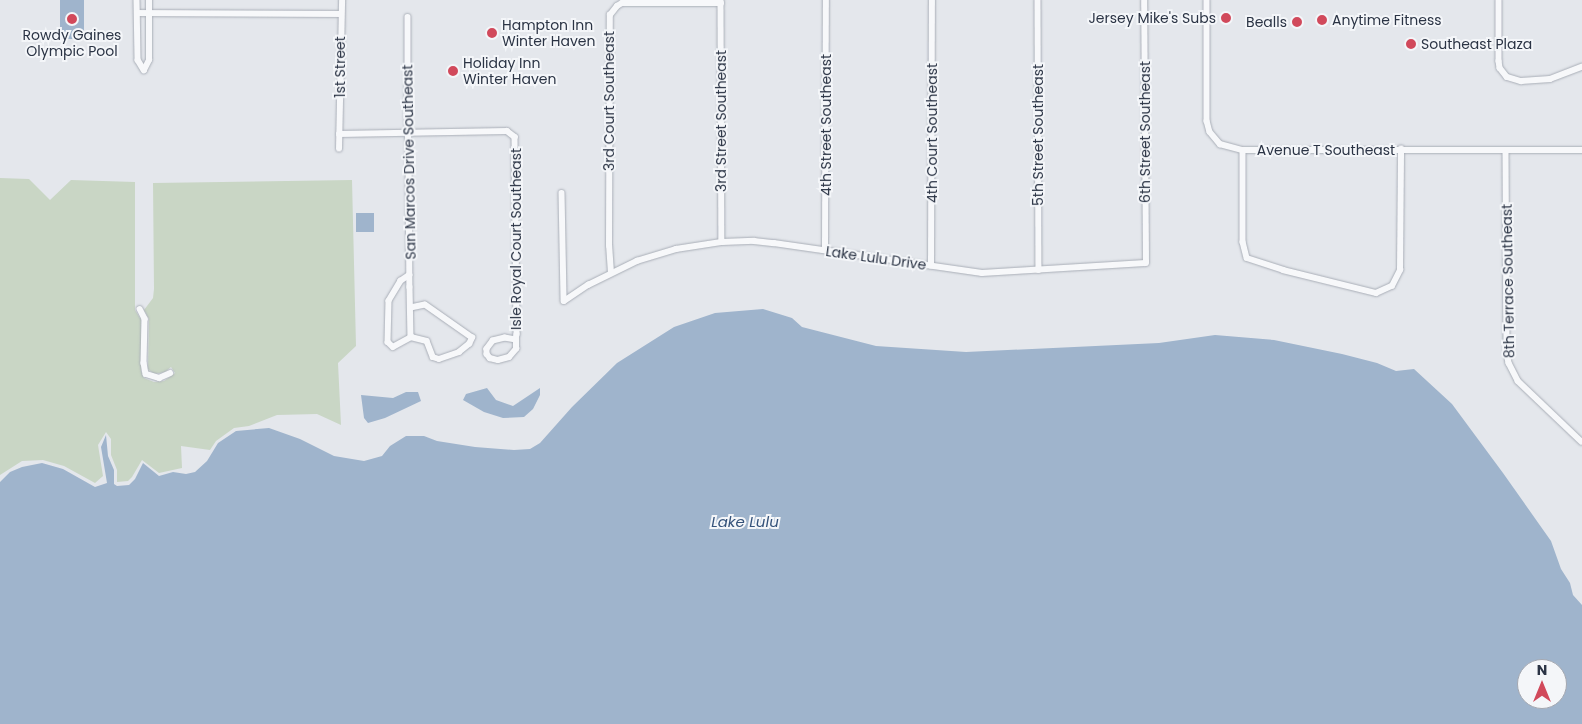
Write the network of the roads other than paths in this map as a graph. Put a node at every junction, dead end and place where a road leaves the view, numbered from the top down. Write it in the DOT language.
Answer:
graph roads {
  1 [pos="137,0"];
  2 [pos="149,0"];
  3 [pos="342,0"];
  4 [pos="826,0"];
  5 [pos="932,0"];
  6 [pos="1038,0"];
  7 [pos="1144,0"];
  8 [pos="1207,0"];
  9 [pos="1499,0"];
  10 [pos="721,1"];
  11 [pos="137,13"];
  12 [pos="149,14"];
  13 [pos="341,14"];
  14 [pos="408,17"];
  15 [pos="1582,67"];
  16 [pos="408,132"];
  17 [pos="339,136"];
  18 [pos="339,149"];
  19 [pos="1401,149"];
  20 [pos="1243,150"];
  21 [pos="1506,150"];
  22 [pos="1582,150"];
  23 [pos="562,193"];
  24 [pos="722,242"];
  25 [pos="825,250"];
  26 [pos="1146,263"];
  27 [pos="931,266"];
  28 [pos="1039,270"];
  29 [pos="611,273"];
  30 [pos="410,276"];
  31 [pos="411,308"];
  32 [pos="140,310"];
  33 [pos="411,337"];
  34 [pos="516,340"];
  35 [pos="170,373"];
  36 [pos="1582,442"];
  1 -- 11 [label="street"];
  2 -- 12 [label="street"];
  3 -- 13 [label="street, 1st Street"];
  4 -- 25 [label="street, 4th Street Southeast"];
  5 -- 27 [label="street, 4th Court Southeast"];
  6 -- 28 [label="street, 5th Street Southeast"];
  7 -- 26 [label="street, 6th Street Southeast"];
  8 -- 20 [label="street, Avenue T Southeast"];
  9 -- 15 [label="street"];
  10 -- 24 [label="street, 3rd Street Southeast"];
  10 -- 29 [label="street, 3rd Court Southeast"];
  11 -- 12 [label="street"];
  11 -- 12 [label="street"];
  12 -- 13 [label="street"];
  13 -- 17 [label="street, 1st Street"];
  14 -- 16 [label="street, San Marcos Drive Southeast"];
  16 -- 17 [label="street, Isle Royal Court Southeast"];
  16 -- 30 [label="street, San Marcos Drive Southeast"];
  16 -- 34 [label="street, Isle Royal Court Southeast"];
  17 -- 18 [label="street, 1st Street"];
  19 -- 20 [label="street, Avenue T Southeast"];
  19 -- 20 [label="street"];
  19 -- 21 [label="street, Avenue T Southeast"];
  21 -- 22 [label="street, Avenue T Southeast"];
  21 -- 36 [label="street, 8th Terrace Southeast"];
  23 -- 29 [label="street"];
  24 -- 25 [label="street, Lake Lulu Drive"];
  24 -- 29 [label="street, Lake Lulu Drive"];
  25 -- 27 [label="street, Lake Lulu Drive"];
  26 -- 28 [label="street, Lake Lulu Drive"];
  27 -- 28 [label="street, Lake Lulu Drive"];
  30 -- 31 [label="street, San Marcos Drive Southeast"];
  30 -- 33 [label="street"];
  31 -- 33 [label="street, San Marcos Drive Southeast"];
  31 -- 33 [label="street"];
  32 -- 35 [label="street"];
  34 -- 34 [label="street, Isle Royal Court Southeast"];
}
